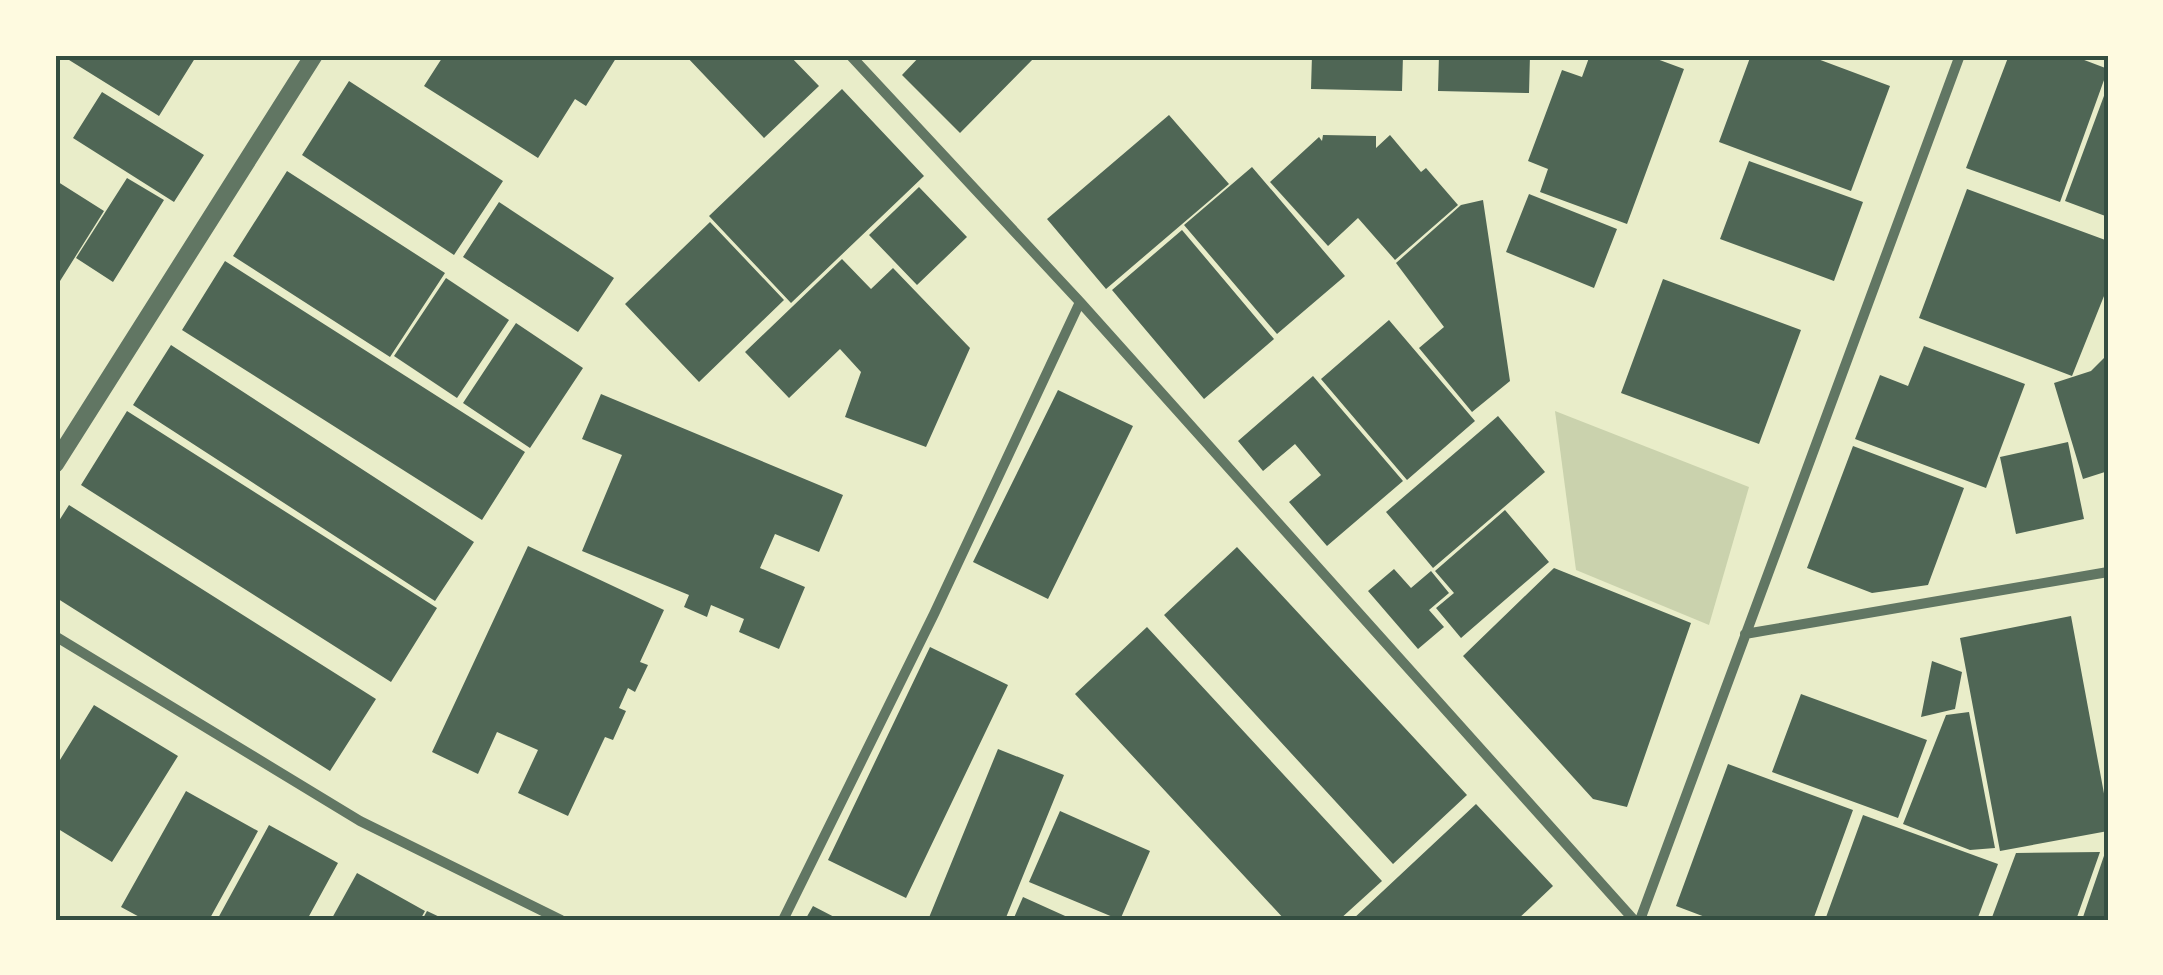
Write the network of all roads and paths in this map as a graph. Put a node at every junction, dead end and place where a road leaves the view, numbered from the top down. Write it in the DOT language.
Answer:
graph roads {
  1 [pos="314,55"];
  2 [pos="850,55"];
  3 [pos="1960,55"];
  4 [pos="1080,302"];
  5 [pos="55,464"];
  6 [pos="2108,572"];
  7 [pos="1744,634"];
  8 [pos="55,636"];
  9 [pos="562,920"];
  10 [pos="783,920"];
  11 [pos="1637,920"];
  1 -- 5 [label="street"];
  2 -- 4 [label="street"];
  3 -- 7 [label="street"];
  4 -- 10 [label="street"];
  4 -- 11 [label="street"];
  6 -- 7 [label="street"];
  7 -- 11 [label="street"];
  8 -- 9 [label="street"];
}
